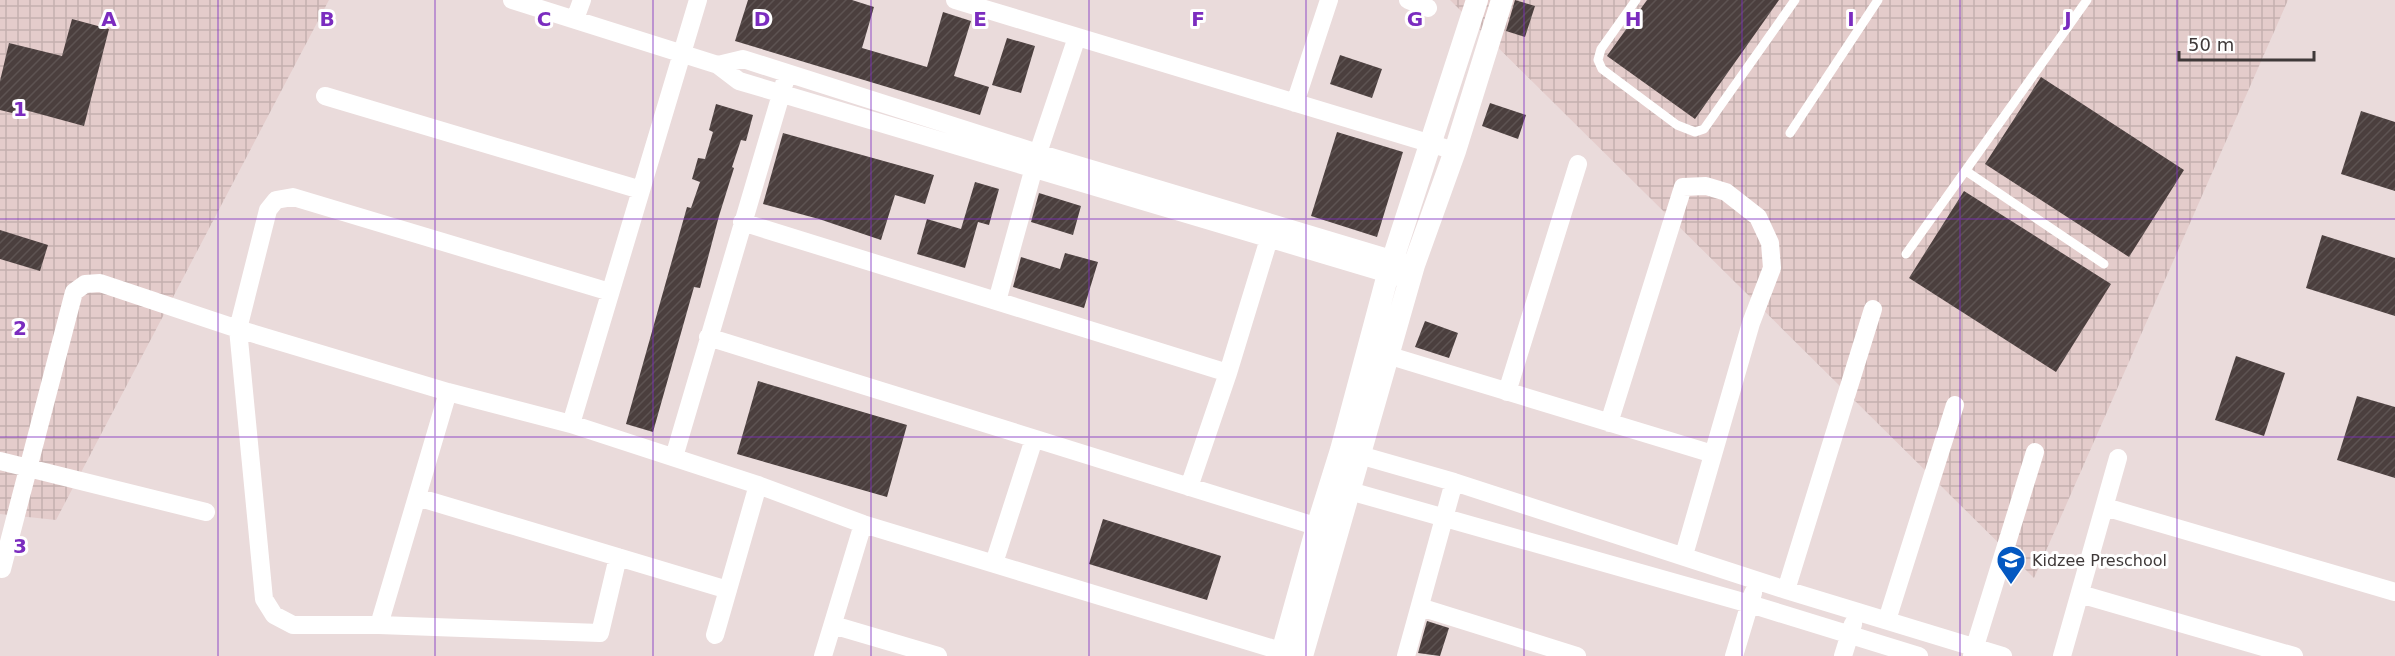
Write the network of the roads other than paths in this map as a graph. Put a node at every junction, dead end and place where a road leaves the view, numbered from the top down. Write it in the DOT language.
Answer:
graph roads {
  1 [pos="512,0"];
  2 [pos="582,0"];
  3 [pos="698,0"];
  4 [pos="955,0"];
  5 [pos="1329,0"];
  6 [pos="1408,0"];
  7 [pos="1477,0"];
  8 [pos="1502,0"];
  9 [pos="1636,0"];
  10 [pos="1795,0"];
  11 [pos="1878,0"];
  12 [pos="2087,0"];
  13 [pos="1428,8"];
  14 [pos="575,19"];
  15 [pos="1077,37"];
  16 [pos="681,53"];
  17 [pos="718,65"];
  18 [pos="787,74"];
  19 [pos="782,92"];
  20 [pos="325,96"];
  21 [pos="1295,103"];
  22 [pos="1790,133"];
  23 [pos="1431,143"];
  24 [pos="1455,151"];
  25 [pos="1036,161"];
  26 [pos="1578,164"];
  27 [pos="1966,171"];
  28 [pos="641,190"];
  29 [pos="742,222"];
  30 [pos="1272,231"];
  31 [pos="1906,254"];
  32 [pos="2104,264"];
  33 [pos="1401,270"];
  34 [pos="610,292"];
  35 [pos="997,301"];
  36 [pos="1873,309"];
  37 [pos="238,329"];
  38 [pos="708,337"];
  39 [pos="1387,355"];
  40 [pos="1228,373"];
  41 [pos="448,392"];
  42 [pos="1508,392"];
  43 [pos="1955,405"];
  44 [pos="571,423"];
  45 [pos="1609,423"];
  46 [pos="1034,439"];
  47 [pos="1351,453"];
  48 [pos="2035,453"];
  49 [pos="1713,454"];
  50 [pos="674,457"];
  51 [pos="2118,458"];
  52 [pos="0,461"];
  53 [pos="27,468"];
  54 [pos="1454,482"];
  55 [pos="758,485"];
  56 [pos="1189,488"];
  57 [pos="1339,488"];
  58 [pos="417,497"];
  59 [pos="2105,507"];
  60 [pos="206,512"];
  61 [pos="1443,517"];
  62 [pos="863,524"];
  63 [pos="1327,529"];
  64 [pos="1684,555"];
  65 [pos="618,557"];
  66 [pos="994,563"];
  67 [pos="1,571"];
  68 [pos="1757,580"];
  69 [pos="728,590"];
  70 [pos="1786,590"];
  71 [pos="2395,592"];
  72 [pos="2080,594"];
  73 [pos="1750,604"];
  74 [pos="1419,607"];
  75 [pos="1857,611"];
  76 [pos="1887,620"];
  77 [pos="379,625"];
  78 [pos="833,625"];
  79 [pos="1850,634"];
  80 [pos="715,635"];
  81 [pos="1974,652"];
  82 [pos="1291,655"];
  83 [pos="823,656"];
  84 [pos="938,656"];
  85 [pos="1406,656"];
  86 [pos="1577,656"];
  87 [pos="1734,656"];
  88 [pos="1843,656"];
  89 [pos="1919,656"];
  90 [pos="2003,656"];
  91 [pos="2062,656"];
  92 [pos="2294,656"];
  1 -- 14 [label="street"];
  2 -- 14 [label="street"];
  3 -- 16 [label="street"];
  4 -- 15 [label="street"];
  5 -- 21 [label="street"];
  6 -- 13 [label="street"];
  7 -- 23 [label="street"];
  8 -- 24 [label="street"];
  9 -- 10 [label="lane"];
  11 -- 22 [label="lane"];
  12 -- 27 [label="lane"];
  14 -- 16 [label="street"];
  15 -- 21 [label="street"];
  15 -- 25 [label="street"];
  16 -- 17 [label="street"];
  16 -- 28 [label="street"];
  17 -- 18 [label="street"];
  17 -- 19 [label="street"];
  18 -- 19 [label="street"];
  18 -- 25 [label="street"];
  19 -- 25 [label="street"];
  19 -- 29 [label="street"];
  20 -- 28 [label="street"];
  21 -- 23 [label="street"];
  23 -- 24 [label="street"];
  23 -- 33 [label="street"];
  24 -- 33 [label="street"];
  25 -- 30 [label="street"];
  25 -- 35 [label="street"];
  26 -- 42 [label="street"];
  27 -- 31 [label="lane"];
  27 -- 32 [label="lane"];
  28 -- 34 [label="street"];
  29 -- 35 [label="street"];
  29 -- 38 [label="street"];
  30 -- 33 [label="street"];
  30 -- 40 [label="street"];
  33 -- 39 [label="street"];
  33 -- 47 [label="street"];
  34 -- 37 [label="street"];
  34 -- 44 [label="street"];
  35 -- 40 [label="street"];
  36 -- 70 [label="street"];
  37 -- 41 [label="street"];
  37 -- 53 [label="street"];
  37 -- 77 [label="street"];
  38 -- 46 [label="street"];
  38 -- 50 [label="street"];
  39 -- 42 [label="street"];
  39 -- 47 [label="street"];
  40 -- 56 [label="street"];
  41 -- 44 [label="street"];
  41 -- 58 [label="street"];
  42 -- 45 [label="street"];
  43 -- 76 [label="street"];
  44 -- 50 [label="street"];
  45 -- 49 [label="street"];
  45 -- 49 [label="street"];
  46 -- 56 [label="street"];
  46 -- 66 [label="street"];
  47 -- 54 [label="street"];
  47 -- 57 [label="street"];
  48 -- 81 [label="street"];
  49 -- 64 [label="street"];
  50 -- 55 [label="street"];
  51 -- 59 [label="street"];
  52 -- 53 [label="street"];
  53 -- 60 [label="street"];
  53 -- 67 [label="street"];
  54 -- 61 [label="street"];
  54 -- 64 [label="street"];
  55 -- 62 [label="street"];
  55 -- 69 [label="street"];
  56 -- 63 [label="street"];
  57 -- 61 [label="street"];
  57 -- 63 [label="street"];
  58 -- 65 [label="street"];
  58 -- 77 [label="street"];
  59 -- 71 [label="street"];
  59 -- 72 [label="street"];
  61 -- 73 [label="street"];
  61 -- 74 [label="street"];
  62 -- 66 [label="street"];
  62 -- 78 [label="street"];
  63 -- 82 [label="street"];
  64 -- 68 [label="street"];
  65 -- 69 [label="street"];
  65 -- 77 [label="street"];
  66 -- 82 [label="street"];
  68 -- 70 [label="street"];
  68 -- 73 [label="street"];
  69 -- 80 [label="street"];
  70 -- 75 [label="street"];
  72 -- 91 [label="street"];
  72 -- 92 [label="street"];
  73 -- 79 [label="street"];
  73 -- 87 [label="street"];
  74 -- 85 [label="street"];
  74 -- 86 [label="street"];
  75 -- 76 [label="street"];
  75 -- 79 [label="street"];
  76 -- 81 [label="street"];
  78 -- 83 [label="street"];
  78 -- 84 [label="street"];
  79 -- 88 [label="street"];
  79 -- 89 [label="street"];
  81 -- 90 [label="street"];
}
